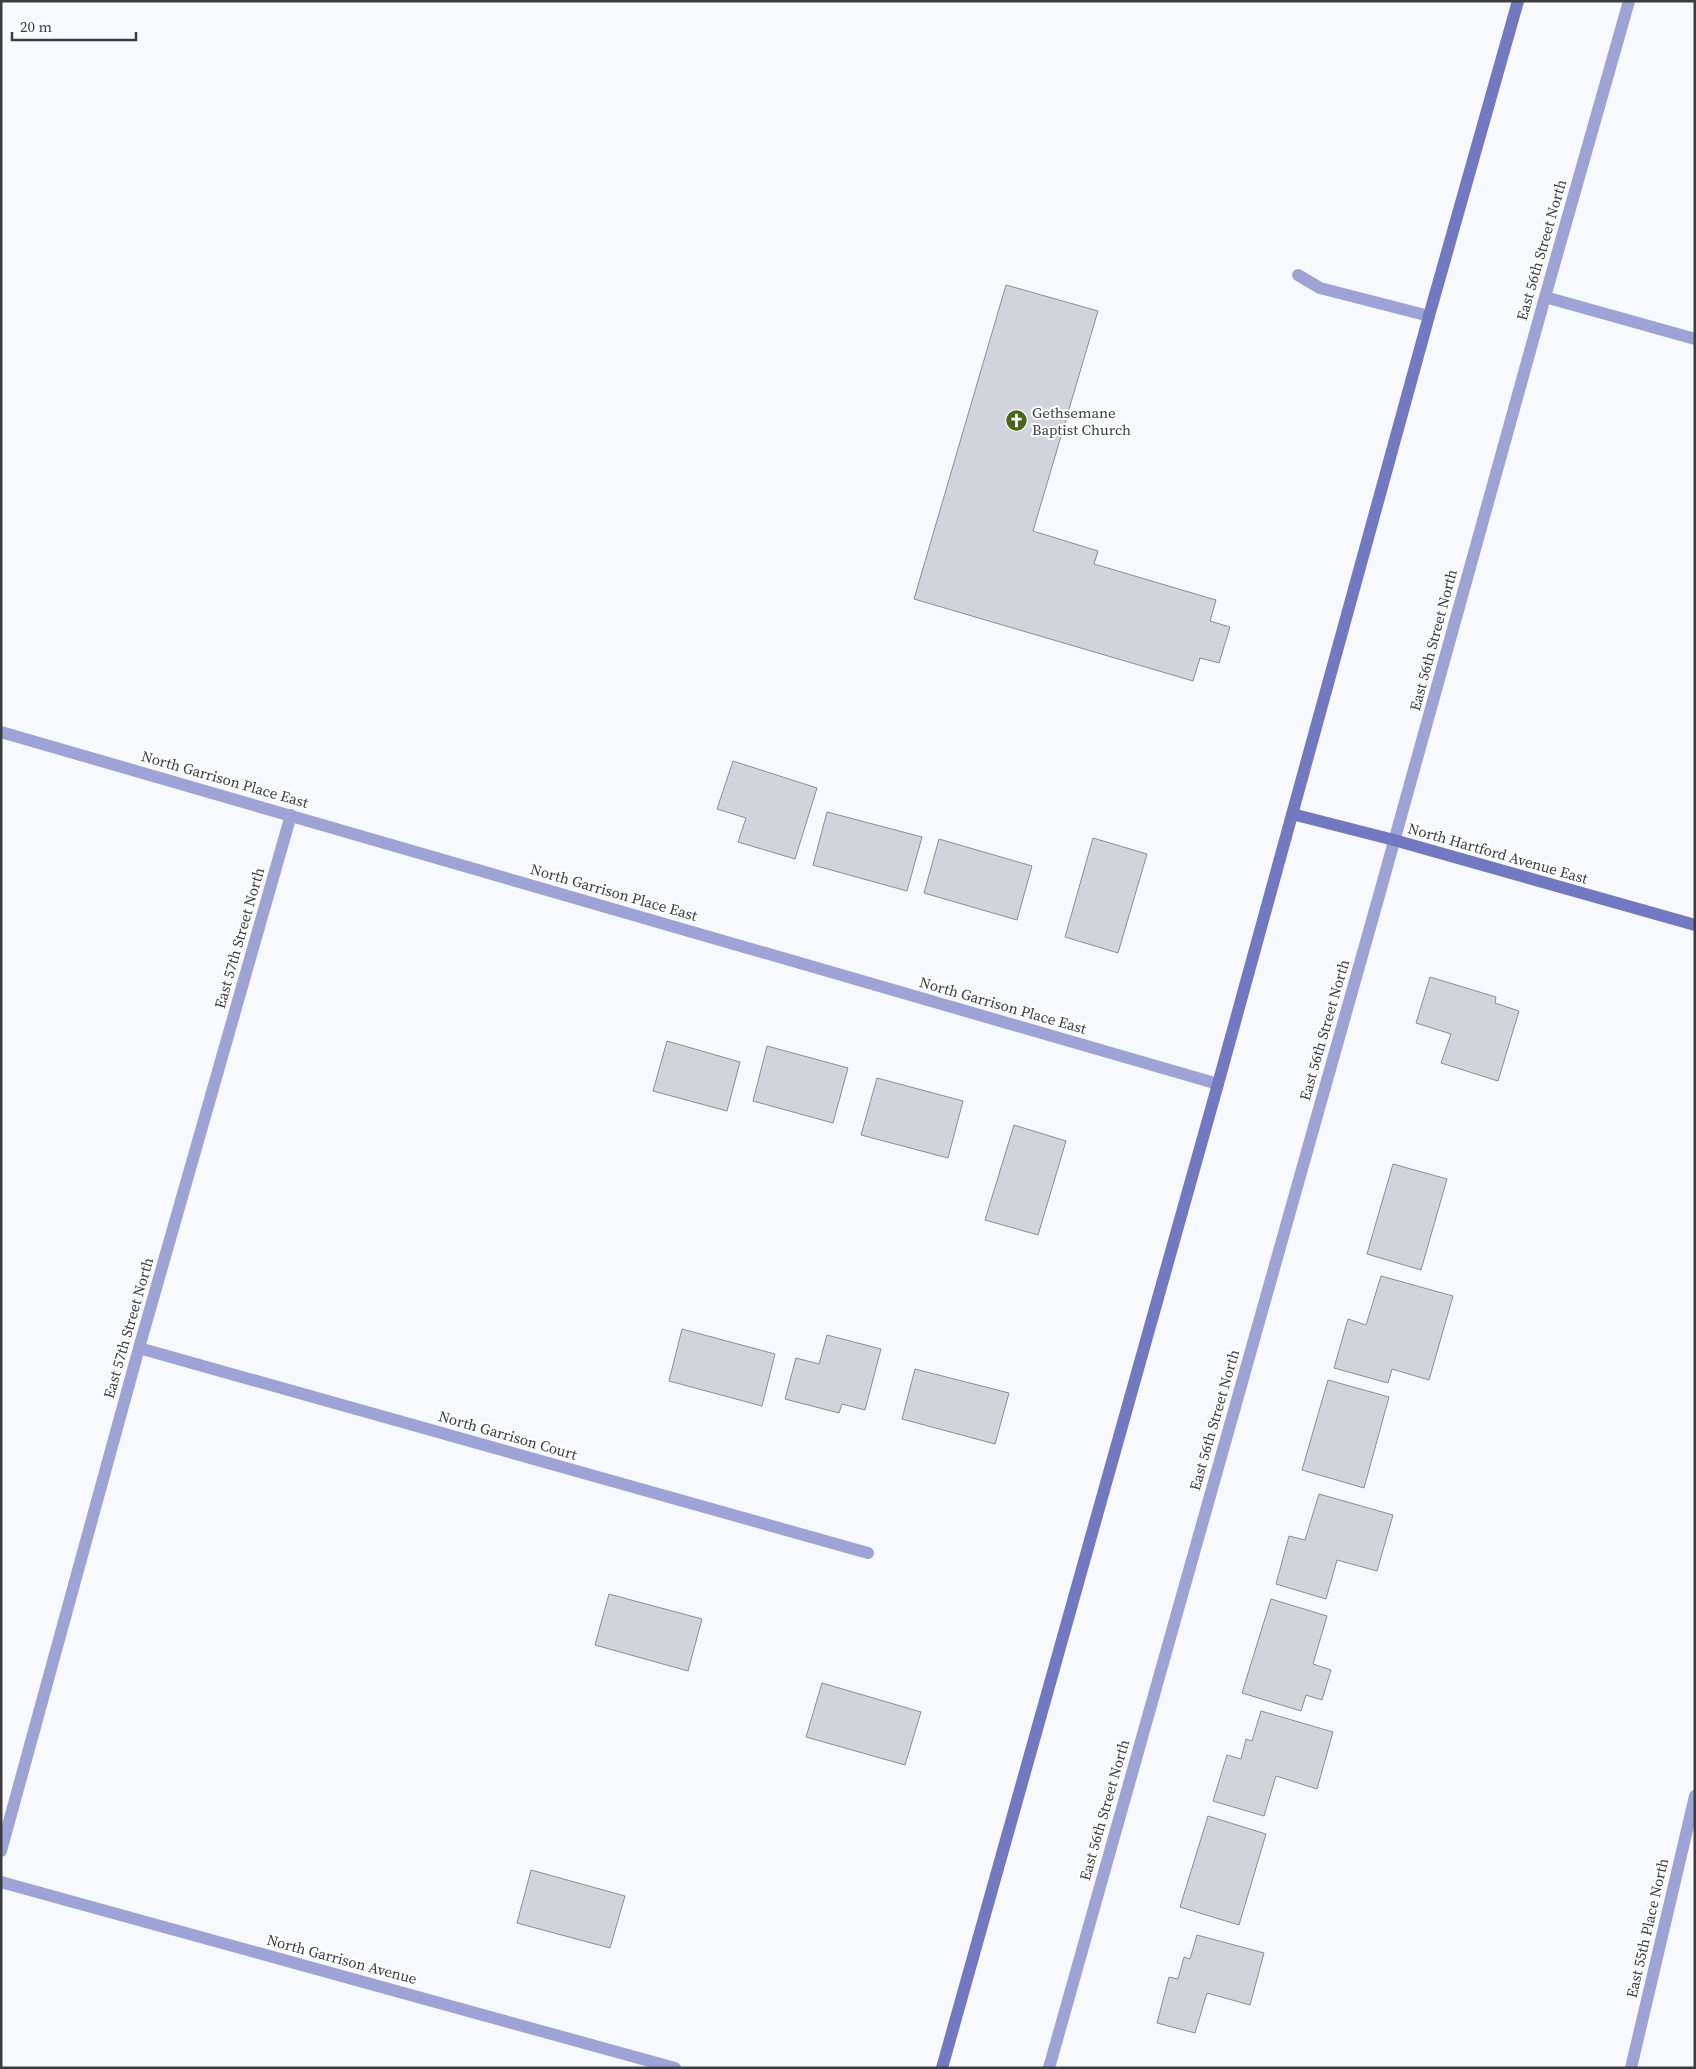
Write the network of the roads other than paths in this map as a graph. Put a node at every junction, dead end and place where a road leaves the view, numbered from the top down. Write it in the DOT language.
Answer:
graph roads {
  1 [pos="1518,1"];
  2 [pos="1629,1"];
  3 [pos="1298,275"];
  4 [pos="1545,297"];
  5 [pos="1429,316"];
  6 [pos="1695,339"];
  7 [pos="1,732"];
  8 [pos="1292,814"];
  9 [pos="291,815"];
  10 [pos="1394,840"];
  11 [pos="1695,925"];
  12 [pos="1218,1084"];
  13 [pos="139,1348"];
  14 [pos="868,1553"];
  15 [pos="1695,1796"];
  16 [pos="1,1851"];
  17 [pos="1,1882"];
  18 [pos="675,2068"];
  19 [pos="942,2068"];
  20 [pos="1049,2068"];
  21 [pos="1631,2068"];
  1 -- 5 [label="street"];
  2 -- 4 [label="street, East 56th Street North"];
  3 -- 5 [label="street"];
  4 -- 6 [label="street"];
  4 -- 10 [label="street, East 56th Street North"];
  5 -- 8 [label="street"];
  7 -- 9 [label="street, North Garrison Place East"];
  8 -- 10 [label="street, North Hartford Avenue East"];
  8 -- 12 [label="street"];
  9 -- 12 [label="street, North Garrison Place East"];
  9 -- 13 [label="street, East 57th Street North"];
  10 -- 11 [label="street, North Hartford Avenue East"];
  10 -- 20 [label="street, East 56th Street North"];
  12 -- 19 [label="street"];
  13 -- 14 [label="street, North Garrison Court"];
  13 -- 16 [label="street, East 57th Street North"];
  15 -- 21 [label="street, East 55th Place North"];
  17 -- 18 [label="street, North Garrison Avenue"];
}
